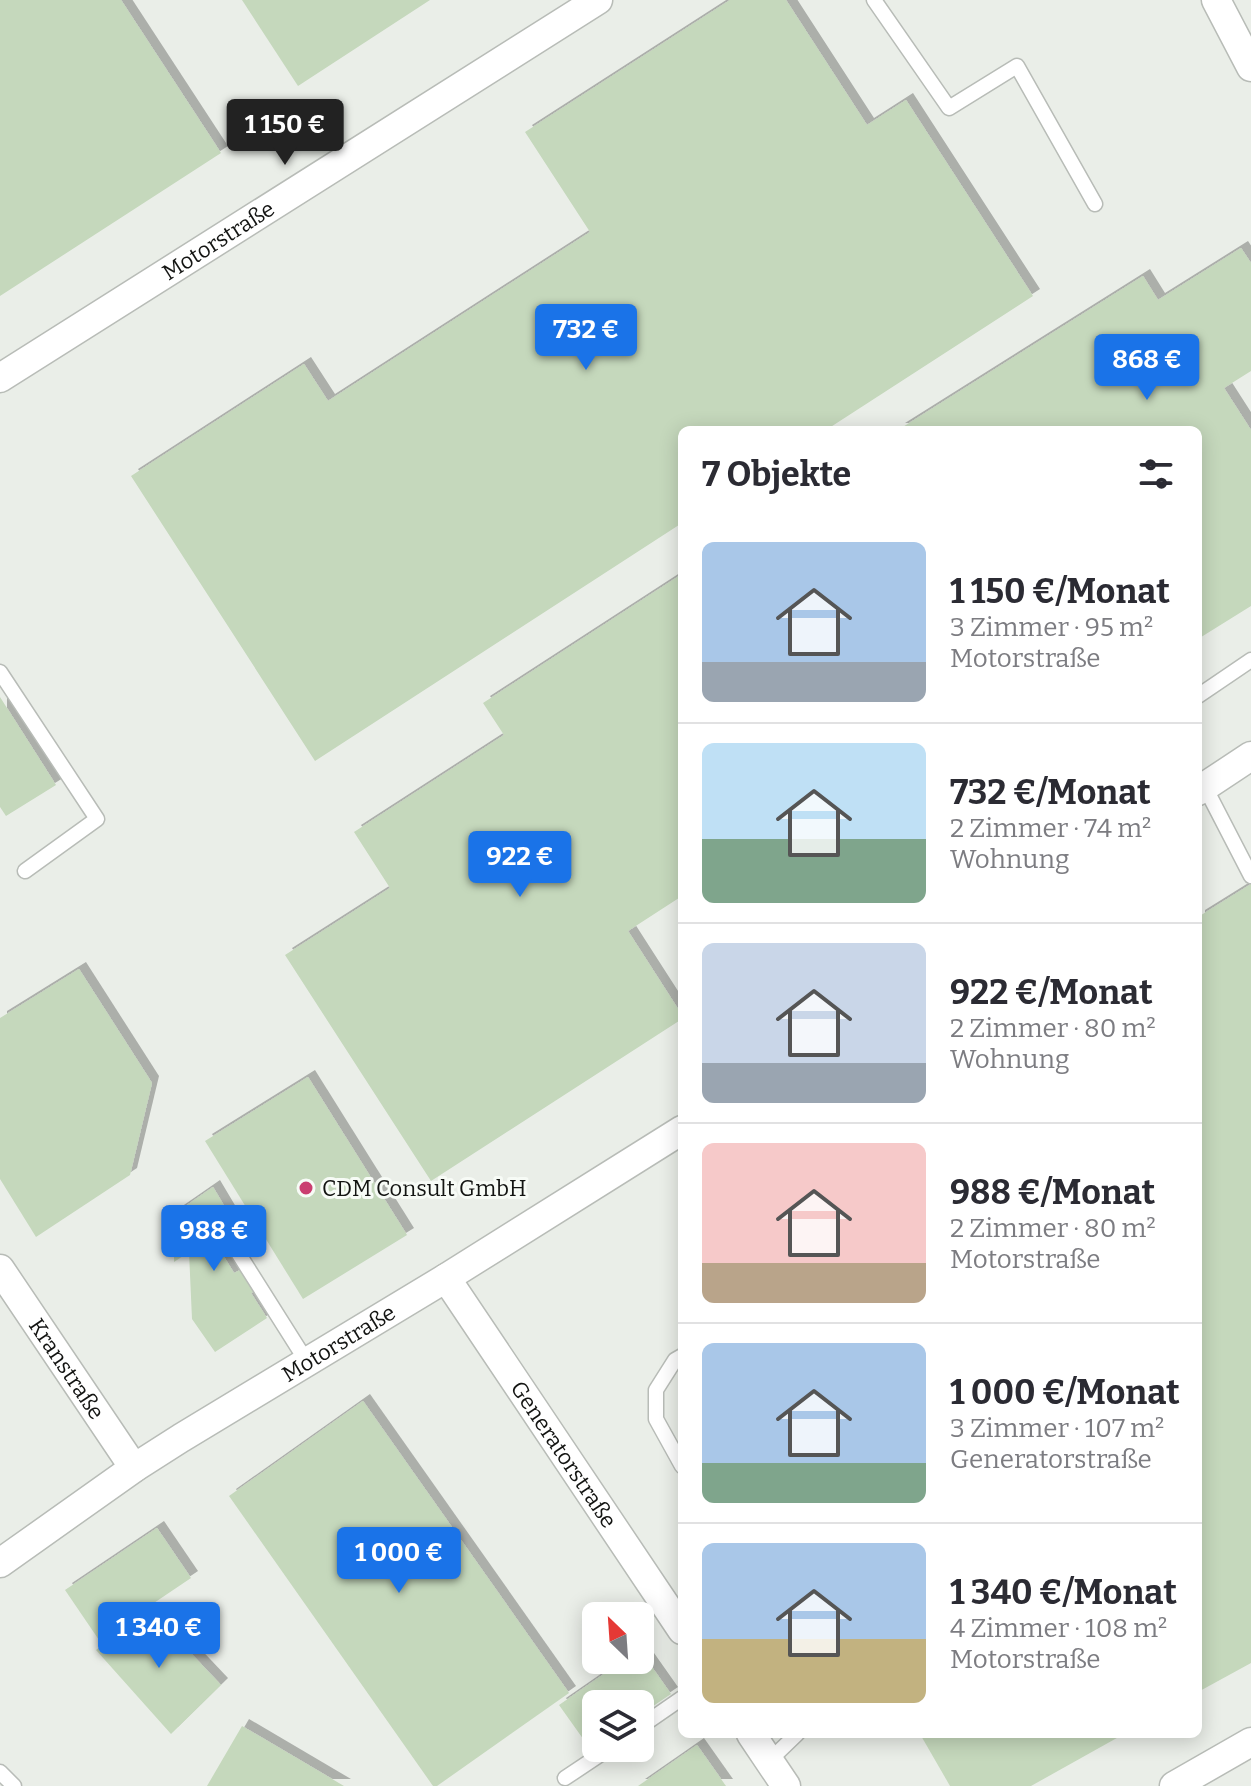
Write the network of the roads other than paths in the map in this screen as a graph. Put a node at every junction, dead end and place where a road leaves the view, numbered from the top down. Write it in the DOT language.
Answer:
graph roads {
  1 [pos="598,0"];
  2 [pos="874,0"];
  3 [pos="1216,0"];
  4 [pos="1251,67"];
  5 [pos="1095,204"];
  6 [pos="0,378"];
  7 [pos="1251,660"];
  8 [pos="0,672"];
  9 [pos="1202,693"];
  10 [pos="1251,756"];
  11 [pos="1202,789"];
  12 [pos="25,871"];
  13 [pos="1251,876"];
  14 [pos="678,1133"];
  15 [pos="230,1240"];
  16 [pos="0,1269"];
  17 [pos="446,1278"];
  18 [pos="678,1358"];
  19 [pos="307,1362"];
  20 [pos="678,1459"];
  21 [pos="134,1468"];
  22 [pos="0,1563"];
  23 [pos="678,1624"];
  24 [pos="678,1701"];
  25 [pos="654,1717"];
  26 [pos="754,1738"];
  27 [pos="793,1738"];
  28 [pos="1251,1742"];
  29 [pos="769,1761"];
  30 [pos="589,1762"];
  31 [pos="0,1772"];
  32 [pos="565,1778"];
  33 [pos="14,1786"];
  34 [pos="786,1786"];
  35 [pos="1174,1786"];
  1 -- 6 [label="street, Motorstraße"];
  2 -- 5 [label="lane"];
  3 -- 4 [label="street"];
  7 -- 9 [label="lane"];
  8 -- 12 [label="lane"];
  10 -- 11 [label="street"];
  11 -- 13 [label="lane"];
  14 -- 17 [label="street, Motorstraße"];
  15 -- 19 [label="lane"];
  16 -- 21 [label="street, Kranstraße"];
  17 -- 19 [label="street, Motorstraße"];
  17 -- 23 [label="street, Generatorstraße"];
  18 -- 20 [label="lane"];
  19 -- 21 [label="street, Motorstraße"];
  21 -- 22 [label="street, Motorstraße"];
  24 -- 25 [label="lane"];
  26 -- 29 [label="street"];
  27 -- 29 [label="lane"];
  28 -- 35 [label="street"];
  29 -- 34 [label="street"];
  30 -- 32 [label="lane"];
  31 -- 33 [label="lane"];
}
